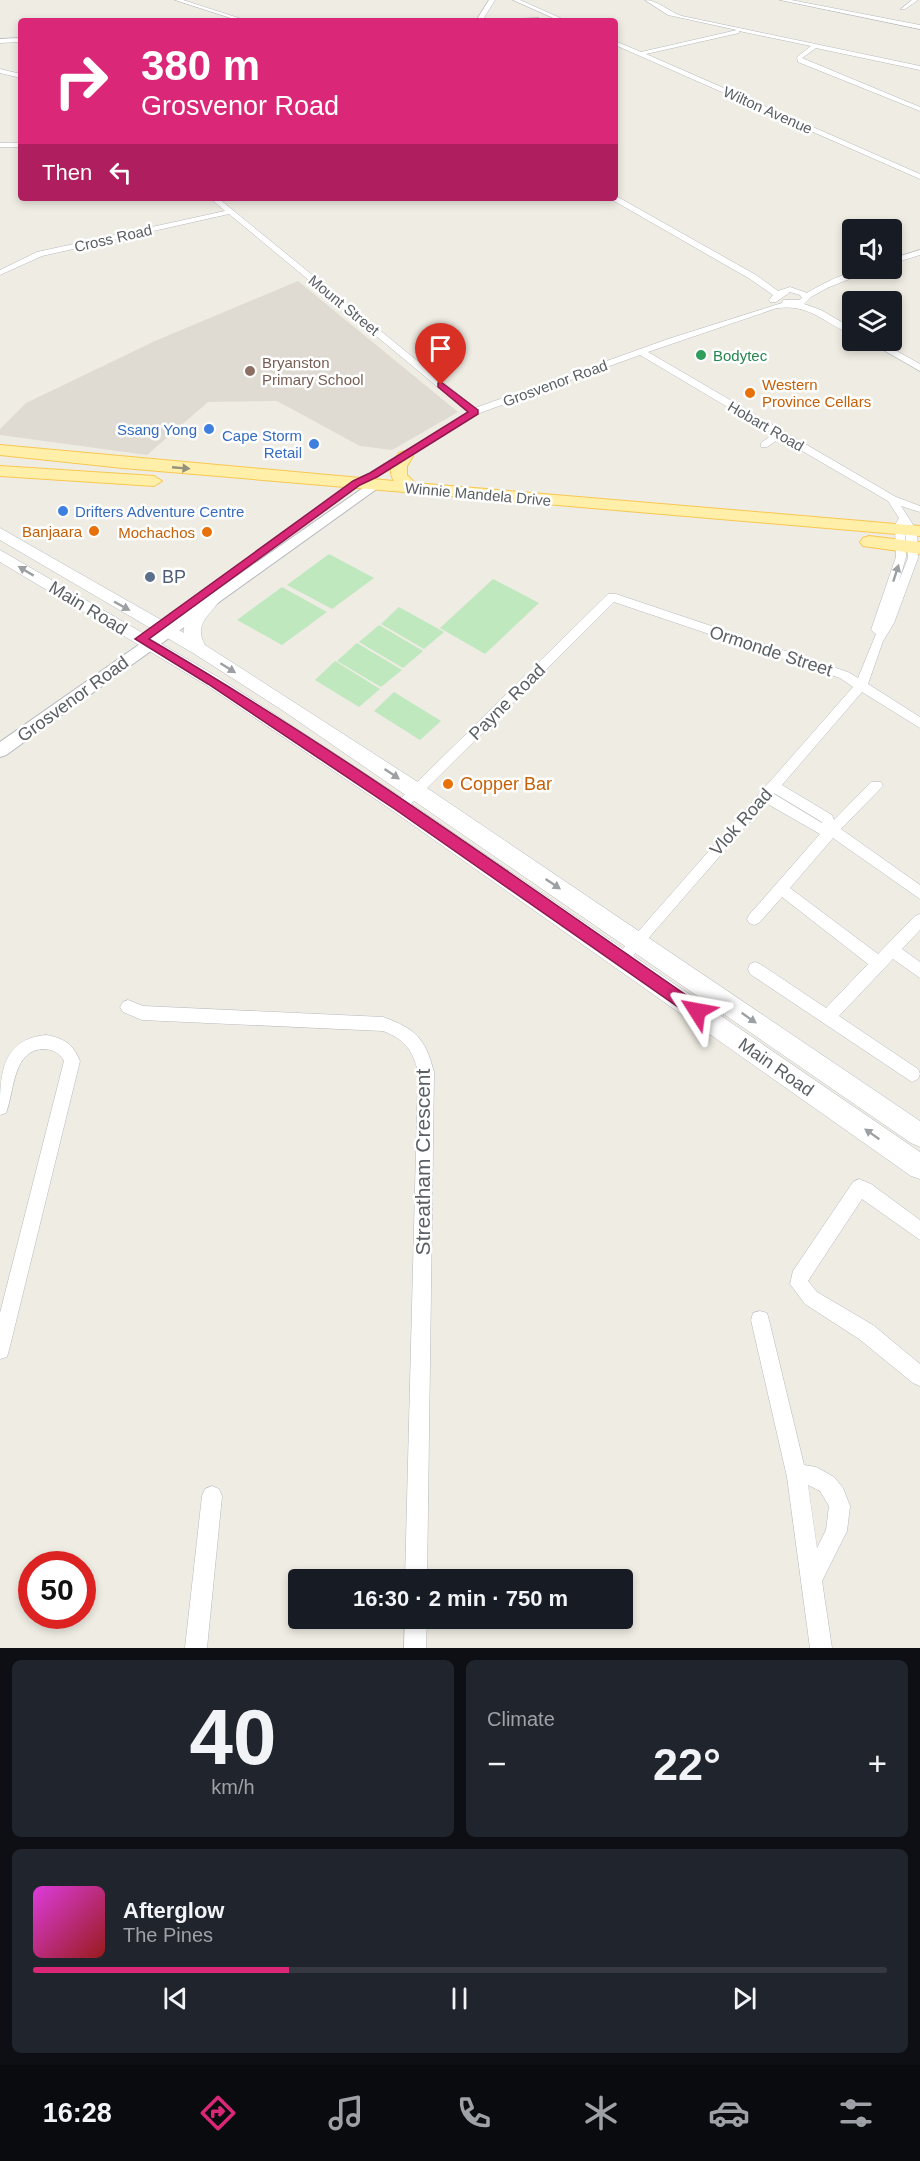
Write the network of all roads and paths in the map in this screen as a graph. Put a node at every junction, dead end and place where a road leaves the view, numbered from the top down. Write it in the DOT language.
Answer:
graph roads {
  1 [pos="178,0"];
  2 [pos="492,0"];
  3 [pos="516,0"];
  4 [pos="648,0"];
  5 [pos="783,0"];
  6 [pos="915,0"];
  7 [pos="903,8"];
  8 [pos="524,9"];
  9 [pos="235,18"];
  10 [pos="481,18"];
  11 [pos="516,18"];
  12 [pos="557,18"];
  13 [pos="920,27"];
  14 [pos="743,30"];
  15 [pos="18,40"];
  16 [pos="0,41"];
  17 [pos="618,44"];
  18 [pos="815,46"];
  19 [pos="624,47"];
  20 [pos="618,48"];
  21 [pos="640,54"];
  22 [pos="920,68"];
  23 [pos="0,71"];
  24 [pos="18,75"];
  25 [pos="18,75"];
  26 [pos="0,82"];
  27 [pos="920,109"];
  28 [pos="0,145"];
  29 [pos="18,145"];
  30 [pos="920,177"];
  31 [pos="219,201"];
  32 [pos="618,201"];
  33 [pos="229,212"];
  34 [pos="920,252"];
  35 [pos="902,258"];
  36 [pos="0,273"];
  37 [pos="753,278"];
  38 [pos="843,279"];
  39 [pos="824,286"];
  40 [pos="789,290"];
  41 [pos="777,295"];
  42 [pos="806,298"];
  43 [pos="794,304"];
  44 [pos="818,312"];
  45 [pos="842,325"];
  46 [pos="680,338"];
  47 [pos="890,351"];
  48 [pos="641,352"];
  49 [pos="920,368"];
  50 [pos="693,384"];
  51 [pos="680,390"];
  52 [pos="474,412"];
  53 [pos="779,434"];
  54 [pos="764,445"];
  55 [pos="0,450"];
  56 [pos="405,456"];
  57 [pos="0,462"];
  58 [pos="0,471"];
  59 [pos="172,482"];
  60 [pos="361,487"];
  61 [pos="412,489"];
  62 [pos="892,499"];
  63 [pos="920,509"];
  64 [pos="0,533"];
  65 [pos="910,536"];
  66 [pos="0,555"];
  67 [pos="612,597"];
  68 [pos="213,600"];
  69 [pos="163,629"];
  70 [pos="145,642"];
  71 [pos="199,649"];
  72 [pos="861,686"];
  73 [pos="920,723"];
  74 [pos="0,738"];
  75 [pos="0,751"];
  76 [pos="876,786"];
  77 [pos="769,790"];
  78 [pos="417,791"];
  79 [pos="400,806"];
  80 [pos="832,830"];
  81 [pos="780,888"];
  82 [pos="920,893"];
  83 [pos="754,919"];
  84 [pos="920,920"];
  85 [pos="638,941"];
  86 [pos="892,950"];
  87 [pos="621,959"];
  88 [pos="879,964"];
  89 [pos="755,969"];
  90 [pos="920,971"];
  91 [pos="128,1007"];
  92 [pos="827,1018"];
  93 [pos="912,1074"];
  94 [pos="0,1107"];
  95 [pos="920,1135"];
  96 [pos="920,1167"];
  97 [pos="920,1231"];
  98 [pos="759,1320"];
  99 [pos="0,1350"];
  100 [pos="920,1376"];
  101 [pos="797,1477"];
  102 [pos="212,1496"];
  103 [pos="416,1569"];
  104 [pos="812,1578"];
  105 [pos="416,1629"];
  106 [pos="196,1648"];
  107 [pos="415,1648"];
  108 [pos="821,1648"];
  1 -- 9 [label="street"];
  2 -- 10 [label="street"];
  3 -- 12 [label="street"];
  4 -- 14 [label="street"];
  5 -- 13 [label="street"];
  6 -- 7 [label="street"];
  8 -- 11 [label="street"];
  14 -- 18 [label="street"];
  14 -- 21 [label="street"];
  15 -- 16 [label="street"];
  17 -- 19 [label="street, Wilton Avenue"];
  18 -- 22 [label="street"];
  18 -- 27 [label="street"];
  19 -- 20 [label="street"];
  19 -- 21 [label="street, Wilton Avenue"];
  21 -- 30 [label="street, Wilton Avenue"];
  23 -- 24 [label="street"];
  25 -- 26 [label="street"];
  28 -- 29 [label="street"];
  31 -- 33 [label="street, Mount Street"];
  32 -- 37 [label="street"];
  33 -- 36 [label="street, Cross Road"];
  33 -- 52 [label="street, Mount Street"];
  34 -- 35 [label="street"];
  37 -- 40 [label="street"];
  37 -- 41 [label="street"];
  38 -- 39 [label="street"];
  39 -- 40 [label="street"];
  39 -- 42 [label="street"];
  40 -- 41 [label="street, Grosvenor Road"];
  40 -- 42 [label="street"];
  41 -- 43 [label="street"];
  41 -- 46 [label="street, Grosvenor Road"];
  42 -- 43 [label="street, Grosvenor Road"];
  42 -- 44 [label="street"];
  43 -- 44 [label="street"];
  43 -- 46 [label="street, Grosvenor Road"];
  44 -- 45 [label="street"];
  46 -- 48 [label="street, Grosvenor Road"];
  47 -- 49 [label="street"];
  48 -- 50 [label="street, Hobart Road"];
  48 -- 52 [label="street, Grosvenor Road"];
  50 -- 51 [label="street"];
  50 -- 53 [label="street, Hobart Road"];
  52 -- 56 [label="street, Grosvenor Road"];
  53 -- 54 [label="street"];
  53 -- 62 [label="street, Hobart Road"];
  55 -- 60 [label="main road, Winnie Mandela Drive, one-way"];
  56 -- 60 [label="street, Grosvenor Road"];
  56 -- 61 [label="main road"];
  57 -- 59 [label="main road"];
  58 -- 59 [label="main road, Winnie Mandela Drive"];
  59 -- 60 [label="main road, Winnie Mandela Drive"];
  60 -- 61 [label="main road, Winnie Mandela Drive"];
  60 -- 65 [label="main road, Winnie Mandela Drive"];
  60 -- 68 [label="street, Grosvenor Road"];
  60 -- 69 [label="street, Grosvenor Road"];
  61 -- 65 [label="main road, Winnie Mandela Drive"];
  62 -- 63 [label="street, Hobart Road"];
  62 -- 65 [label="street"];
  64 -- 69 [label="main road, Main Road, one-way"];
  65 -- 72 [label="street"];
  70 -- 66 [label="main road, Main Road, one-way"];
  67 -- 72 [label="street, Ormonde Street"];
  67 -- 78 [label="street, Payne Road"];
  68 -- 69 [label="street, Grosvenor Road"];
  68 -- 71 [label="main road"];
  69 -- 70 [label="street, Grosvenor Road"];
  69 -- 71 [label="main road, Main Road"];
  70 -- 74 [label="street, Grosvenor Road"];
  70 -- 75 [label="street, Grosvenor Road"];
  70 -- 79 [label="main road, Main Road"];
  71 -- 78 [label="main road, Main Road, one-way"];
  72 -- 73 [label="street, Ormonde Street"];
  72 -- 77 [label="street, Vlok Road"];
  76 -- 80 [label="street"];
  77 -- 80 [label="street"];
  77 -- 85 [label="street, Vlok Road"];
  78 -- 79 [label="street, Payne Road"];
  78 -- 85 [label="main road, Main Road, one-way"];
  79 -- 87 [label="main road, Main Road"];
  80 -- 81 [label="street"];
  80 -- 82 [label="street"];
  81 -- 83 [label="street"];
  81 -- 88 [label="street"];
  84 -- 86 [label="street"];
  85 -- 87 [label="street, Vlok Road"];
  85 -- 95 [label="main road, Main Road, one-way"];
  86 -- 88 [label="street"];
  86 -- 90 [label="street"];
  96 -- 87 [label="main road, Main Road, one-way"];
  88 -- 92 [label="street"];
  89 -- 92 [label="street"];
  91 -- 103 [label="street, Streatham Crescent"];
  92 -- 93 [label="street"];
  94 -- 99 [label="street"];
  97 -- 100 [label="street"];
  98 -- 101 [label="street"];
  101 -- 104 [label="street"];
  101 -- 104 [label="street"];
  102 -- 106 [label="street"];
  104 -- 108 [label="street"];
  105 -- 107 [label="street"];
}
